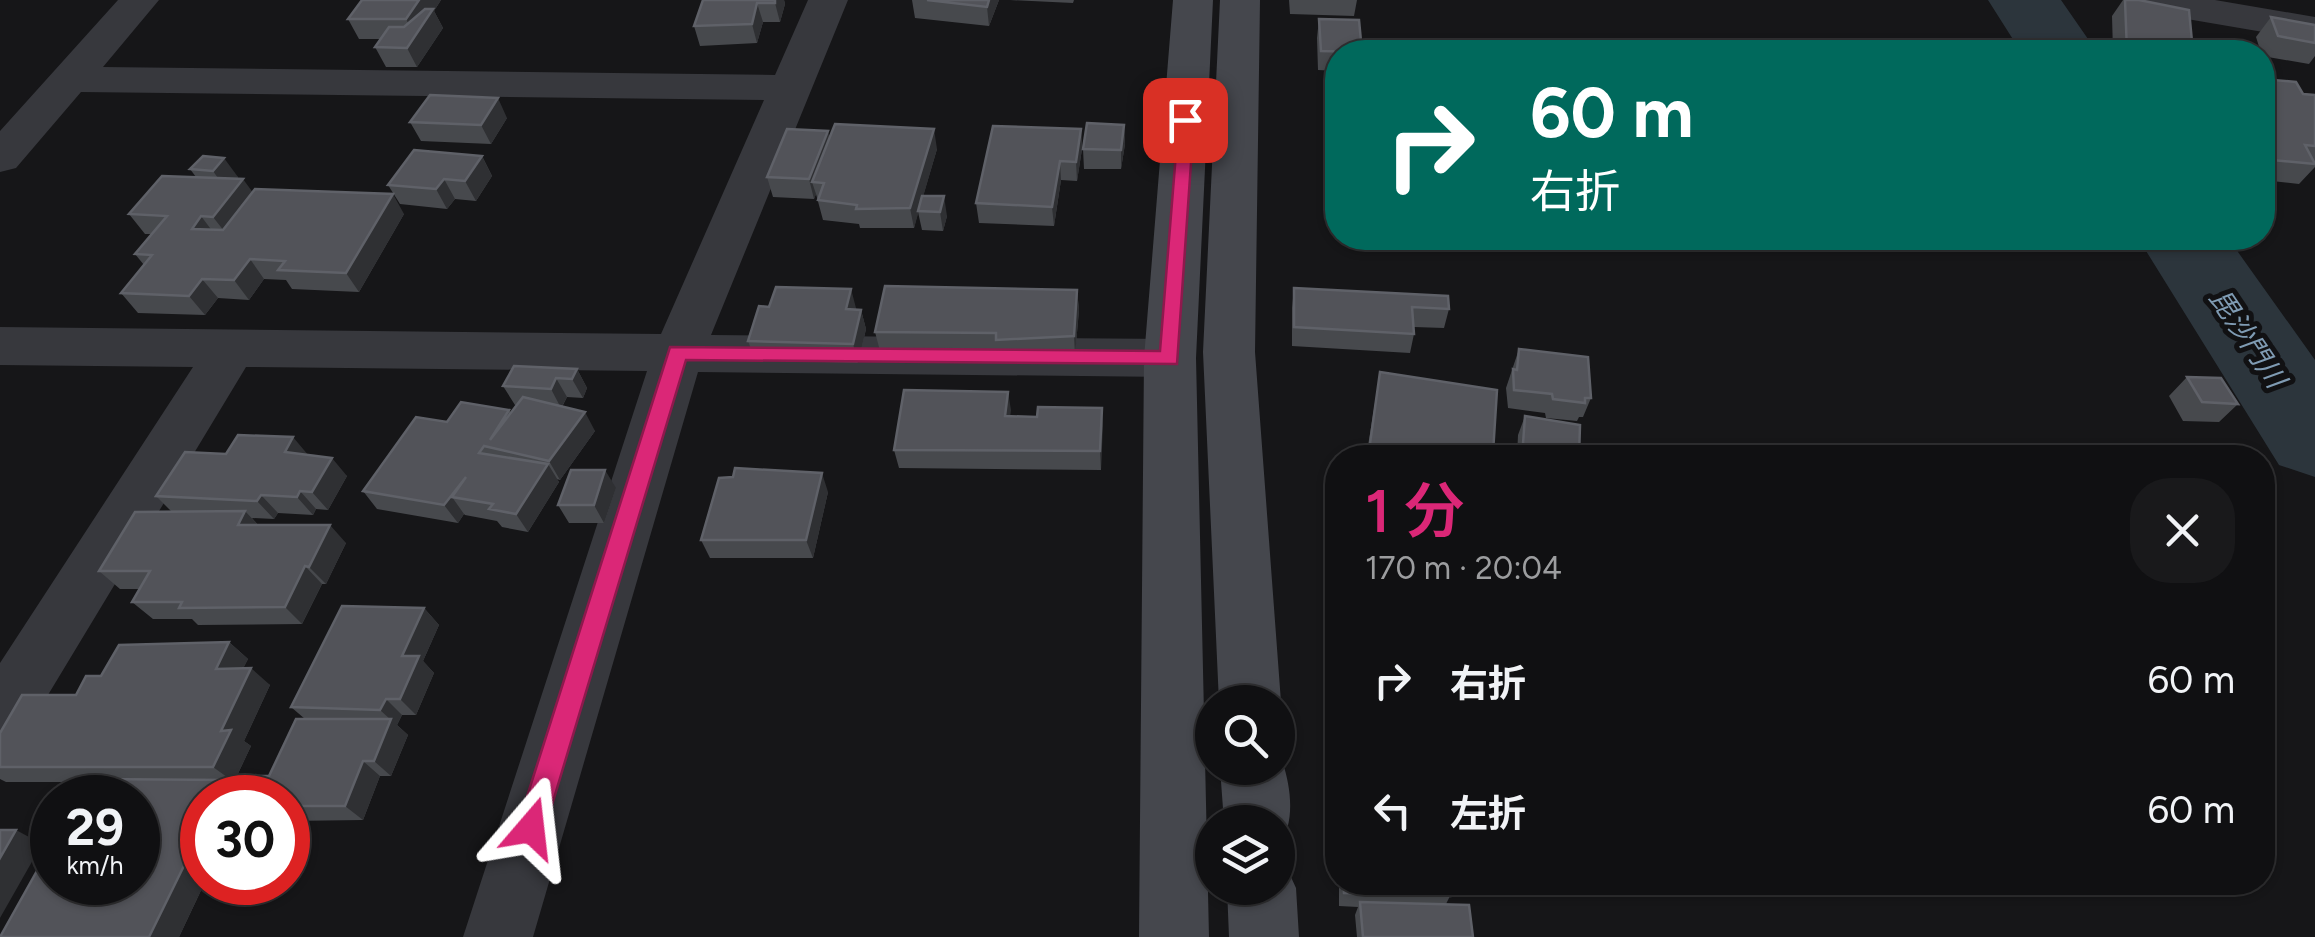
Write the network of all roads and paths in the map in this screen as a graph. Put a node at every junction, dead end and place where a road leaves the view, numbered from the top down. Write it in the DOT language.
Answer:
graph roads {
  1 [pos="139,0"];
  2 [pos="828,0"];
  3 [pos="1193,0"];
  4 [pos="1240,0"];
  5 [pos="2146,0"];
  6 [pos="2315,29"];
  7 [pos="70,78"];
  8 [pos="791,88"];
  9 [pos="0,158"];
  10 [pos="0,346"];
  11 [pos="232,348"];
  12 [pos="678,352"];
  13 [pos="1170,358"];
  14 [pos="1249,685"];
  15 [pos="0,718"];
  16 [pos="1261,905"];
  17 [pos="498,937"];
  18 [pos="1174,937"];
  19 [pos="1264,937"];
  1 -- 7 [label="street"];
  2 -- 8 [label="street"];
  3 -- 13 [label="street"];
  4 -- 14 [label="street"];
  5 -- 6 [label="street"];
  7 -- 8 [label="street"];
  7 -- 9 [label="street"];
  8 -- 12 [label="street"];
  10 -- 11 [label="street"];
  11 -- 12 [label="street"];
  11 -- 15 [label="street"];
  12 -- 13 [label="street"];
  12 -- 17 [label="street"];
  13 -- 18 [label="street"];
  16 -- 19 [label="street"];
}
